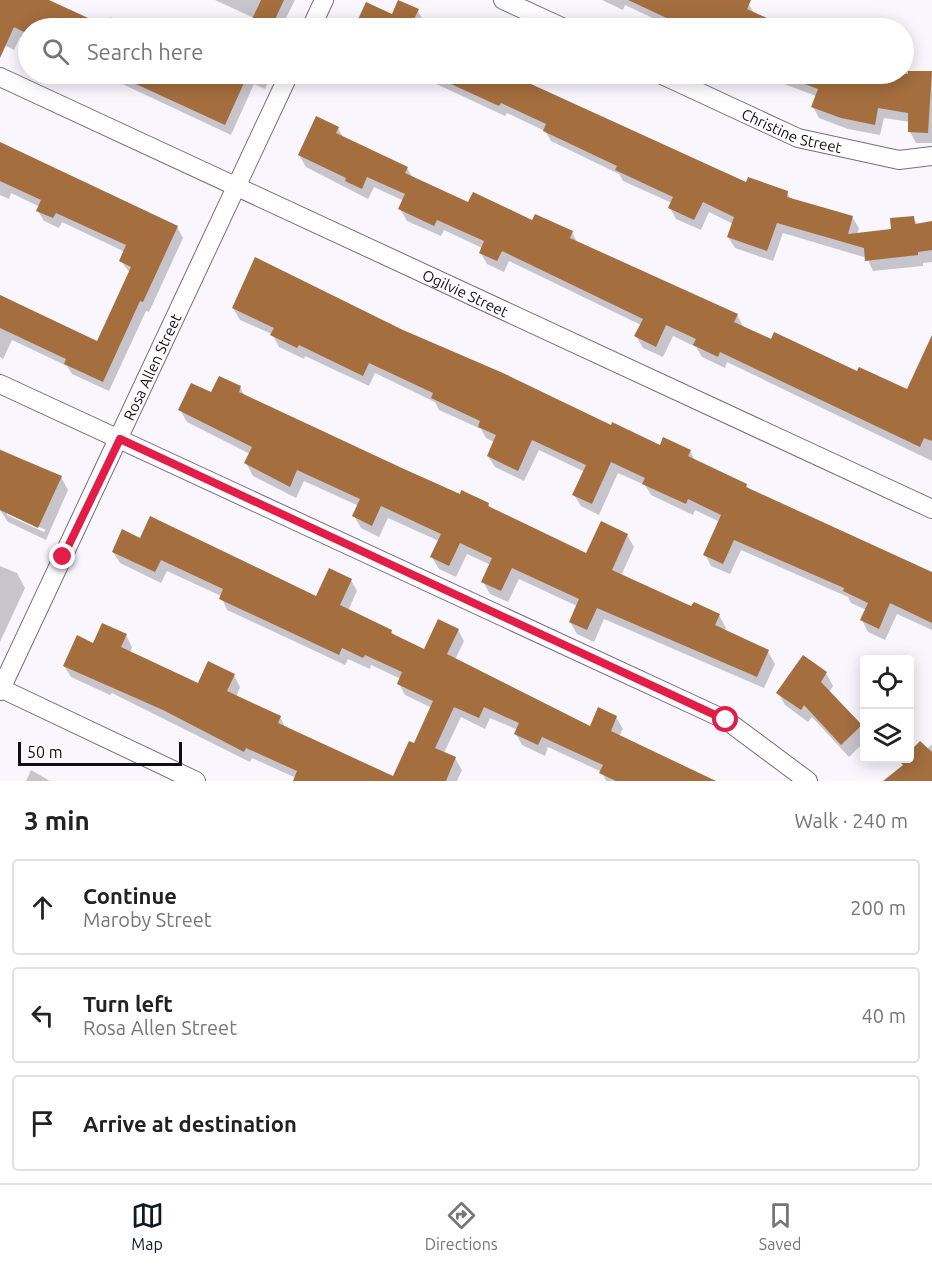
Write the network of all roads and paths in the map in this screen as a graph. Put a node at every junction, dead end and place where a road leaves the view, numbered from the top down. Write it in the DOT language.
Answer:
graph roads {
  1 [pos="324,0"];
  2 [pos="503,0"];
  3 [pos="316,18"];
  4 [pos="542,18"];
  5 [pos="0,77"];
  6 [pos="284,84"];
  7 [pos="682,84"];
  8 [pos="932,156"];
  9 [pos="236,185"];
  10 [pos="0,384"];
  11 [pos="120,439"];
  12 [pos="932,509"];
  13 [pos="0,689"];
  14 [pos="196,781"];
  15 [pos="808,781"];
  1 -- 3 [label="street"];
  2 -- 4 [label="street"];
  5 -- 9 [label="street, Ogilvie Street"];
  6 -- 9 [label="street, Rosa Allen Street"];
  7 -- 8 [label="street, Christine Street"];
  9 -- 11 [label="street, Rosa Allen Street"];
  9 -- 12 [label="street, Ogilvie Street"];
  10 -- 11 [label="street"];
  11 -- 13 [label="street, Rosa Allen Street"];
  11 -- 15 [label="street"];
  13 -- 14 [label="street"];
}
